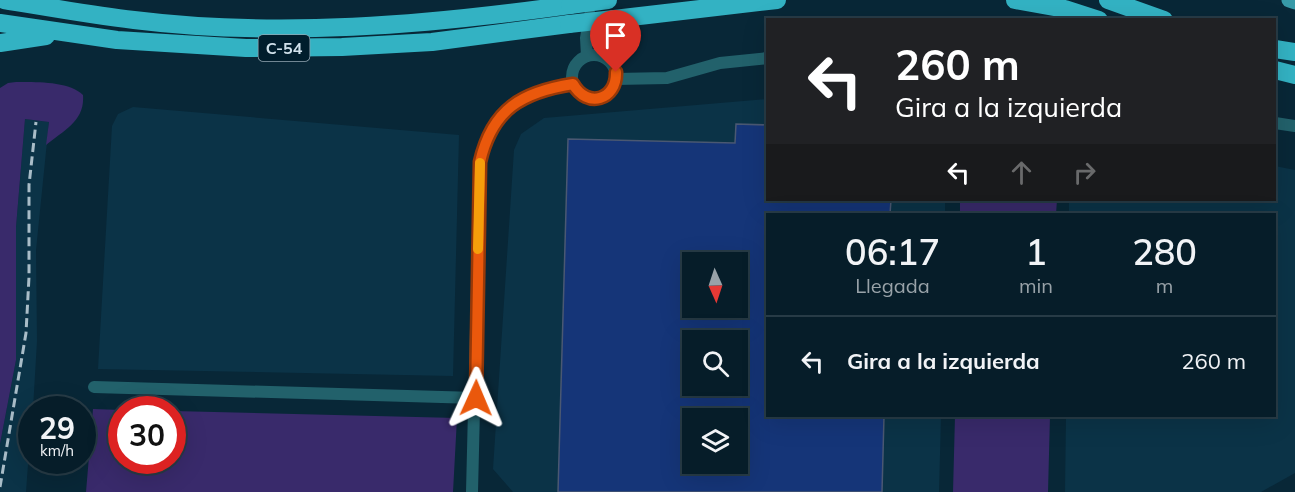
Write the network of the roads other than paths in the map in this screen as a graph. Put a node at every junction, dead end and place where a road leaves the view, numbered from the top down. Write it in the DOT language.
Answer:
graph roads {
  1 [pos="4,0"];
  2 [pos="82,0"];
  3 [pos="593,0"];
  4 [pos="608,0"];
  5 [pos="777,0"];
  6 [pos="1015,0"];
  7 [pos="1108,0"];
  8 [pos="1289,0"];
  9 [pos="1295,2"];
  10 [pos="1093,18"];
  11 [pos="1158,18"];
  12 [pos="135,20"];
  13 [pos="0,22"];
  14 [pos="78,33"];
  15 [pos="0,43"];
  16 [pos="1276,49"];
  17 [pos="1295,52"];
  18 [pos="587,56"];
  19 [pos="766,58"];
  20 [pos="1276,70"];
  21 [pos="1295,75"];
  22 [pos="616,79"];
  23 [pos="573,84"];
  24 [pos="1276,123"];
  25 [pos="1295,126"];
  26 [pos="94,387"];
  27 [pos="476,398"];
  28 [pos="472,492"];
  1 -- 12 [label="highway, C-54"];
  2 -- 12 [label="highway"];
  3 -- 18 [label="street"];
  4 -- 12 [label="highway, C-54, bridge"];
  5 -- 14 [label="highway, C-54 / C-54, bridge"];
  6 -- 10 [label="highway"];
  7 -- 11 [label="highway"];
  8 -- 9 [label="main road"];
  13 -- 14 [label="highway, C-54 / C-54"];
  14 -- 15 [label="highway"];
  16 -- 17 [label="highway"];
  18 -- 22 [label="street"];
  18 -- 23 [label="street"];
  19 -- 22 [label="street"];
  20 -- 21 [label="highway"];
  22 -- 23 [label="street"];
  23 -- 27 [label="street"];
  24 -- 25 [label="street"];
  26 -- 27 [label="street"];
  27 -- 28 [label="street"];
}
